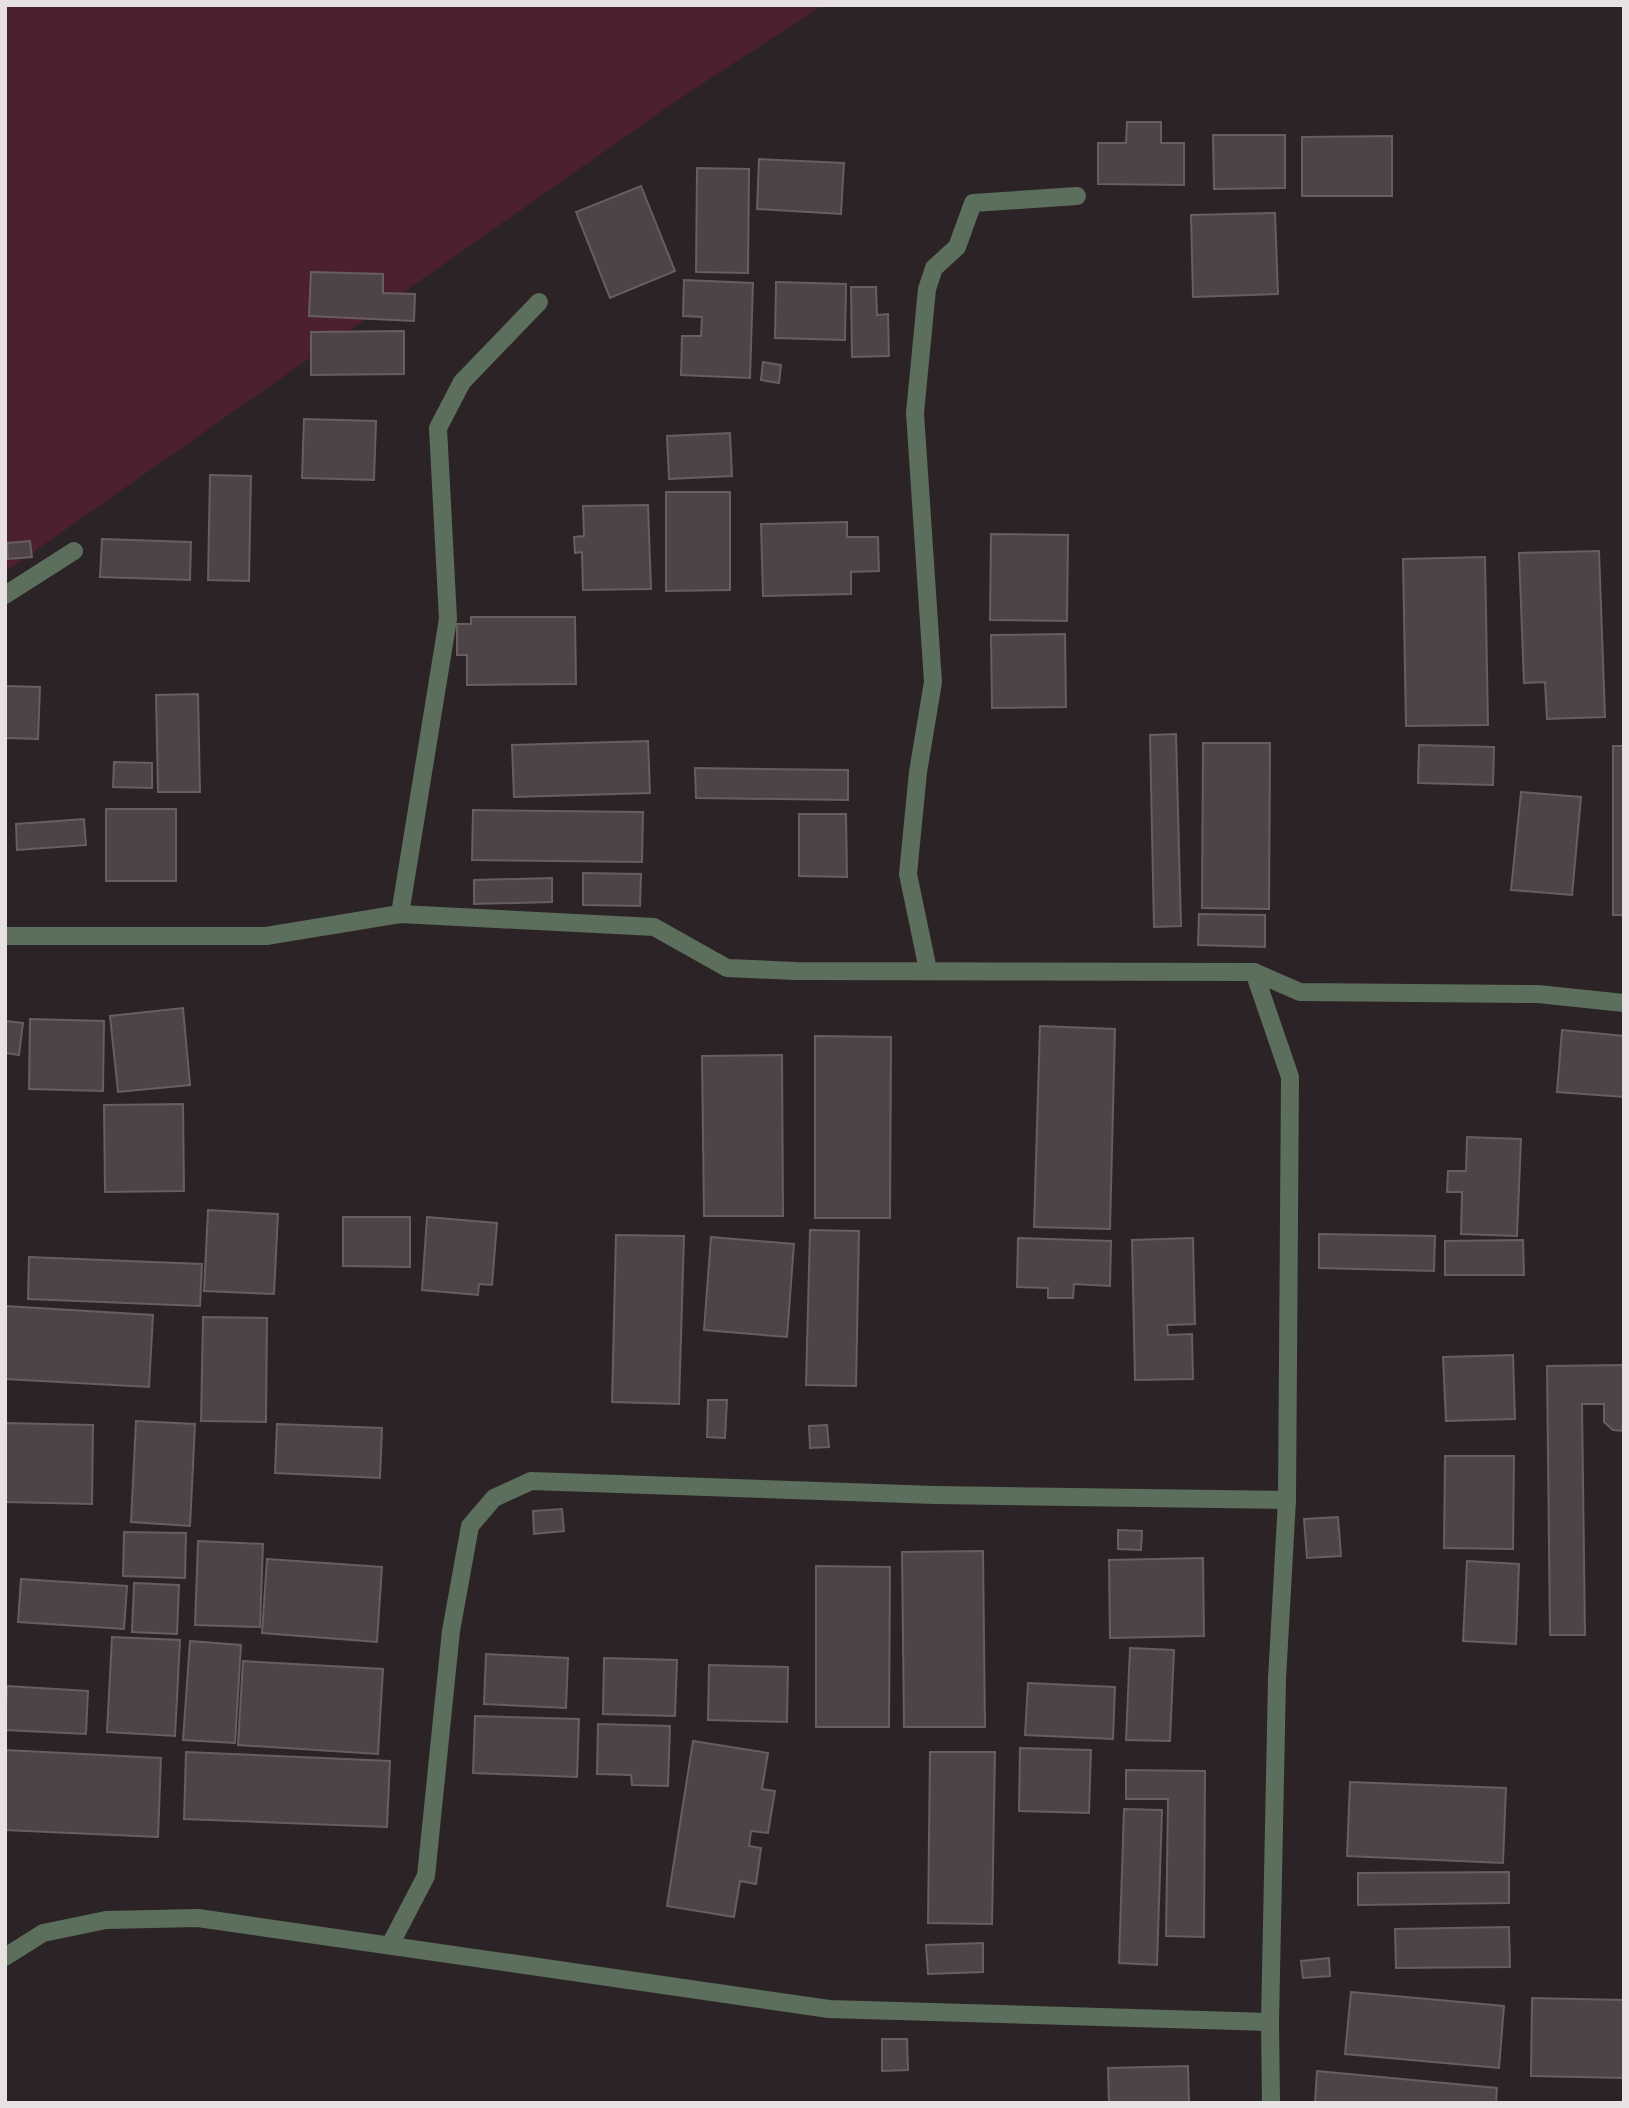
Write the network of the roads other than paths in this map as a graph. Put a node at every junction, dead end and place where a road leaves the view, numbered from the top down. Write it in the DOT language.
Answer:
graph roads {
  1 [pos="1077,196"];
  2 [pos="539,302"];
  3 [pos="74,551"];
  4 [pos="5,595"];
  5 [pos="400,914"];
  6 [pos="5,936"];
  7 [pos="928,970"];
  8 [pos="1254,972"];
  9 [pos="1624,1003"];
  10 [pos="1287,1500"];
  11 [pos="390,1945"];
  12 [pos="5,1956"];
  13 [pos="1270,2022"];
  14 [pos="1271,2103"];
  1 -- 7 [label="street"];
  2 -- 5 [label="street"];
  3 -- 4 [label="street"];
  5 -- 6 [label="street"];
  5 -- 7 [label="street"];
  7 -- 8 [label="street"];
  8 -- 9 [label="street"];
  8 -- 10 [label="street"];
  10 -- 11 [label="street"];
  10 -- 13 [label="street"];
  11 -- 12 [label="street"];
  11 -- 13 [label="street"];
  13 -- 14 [label="street"];
}
